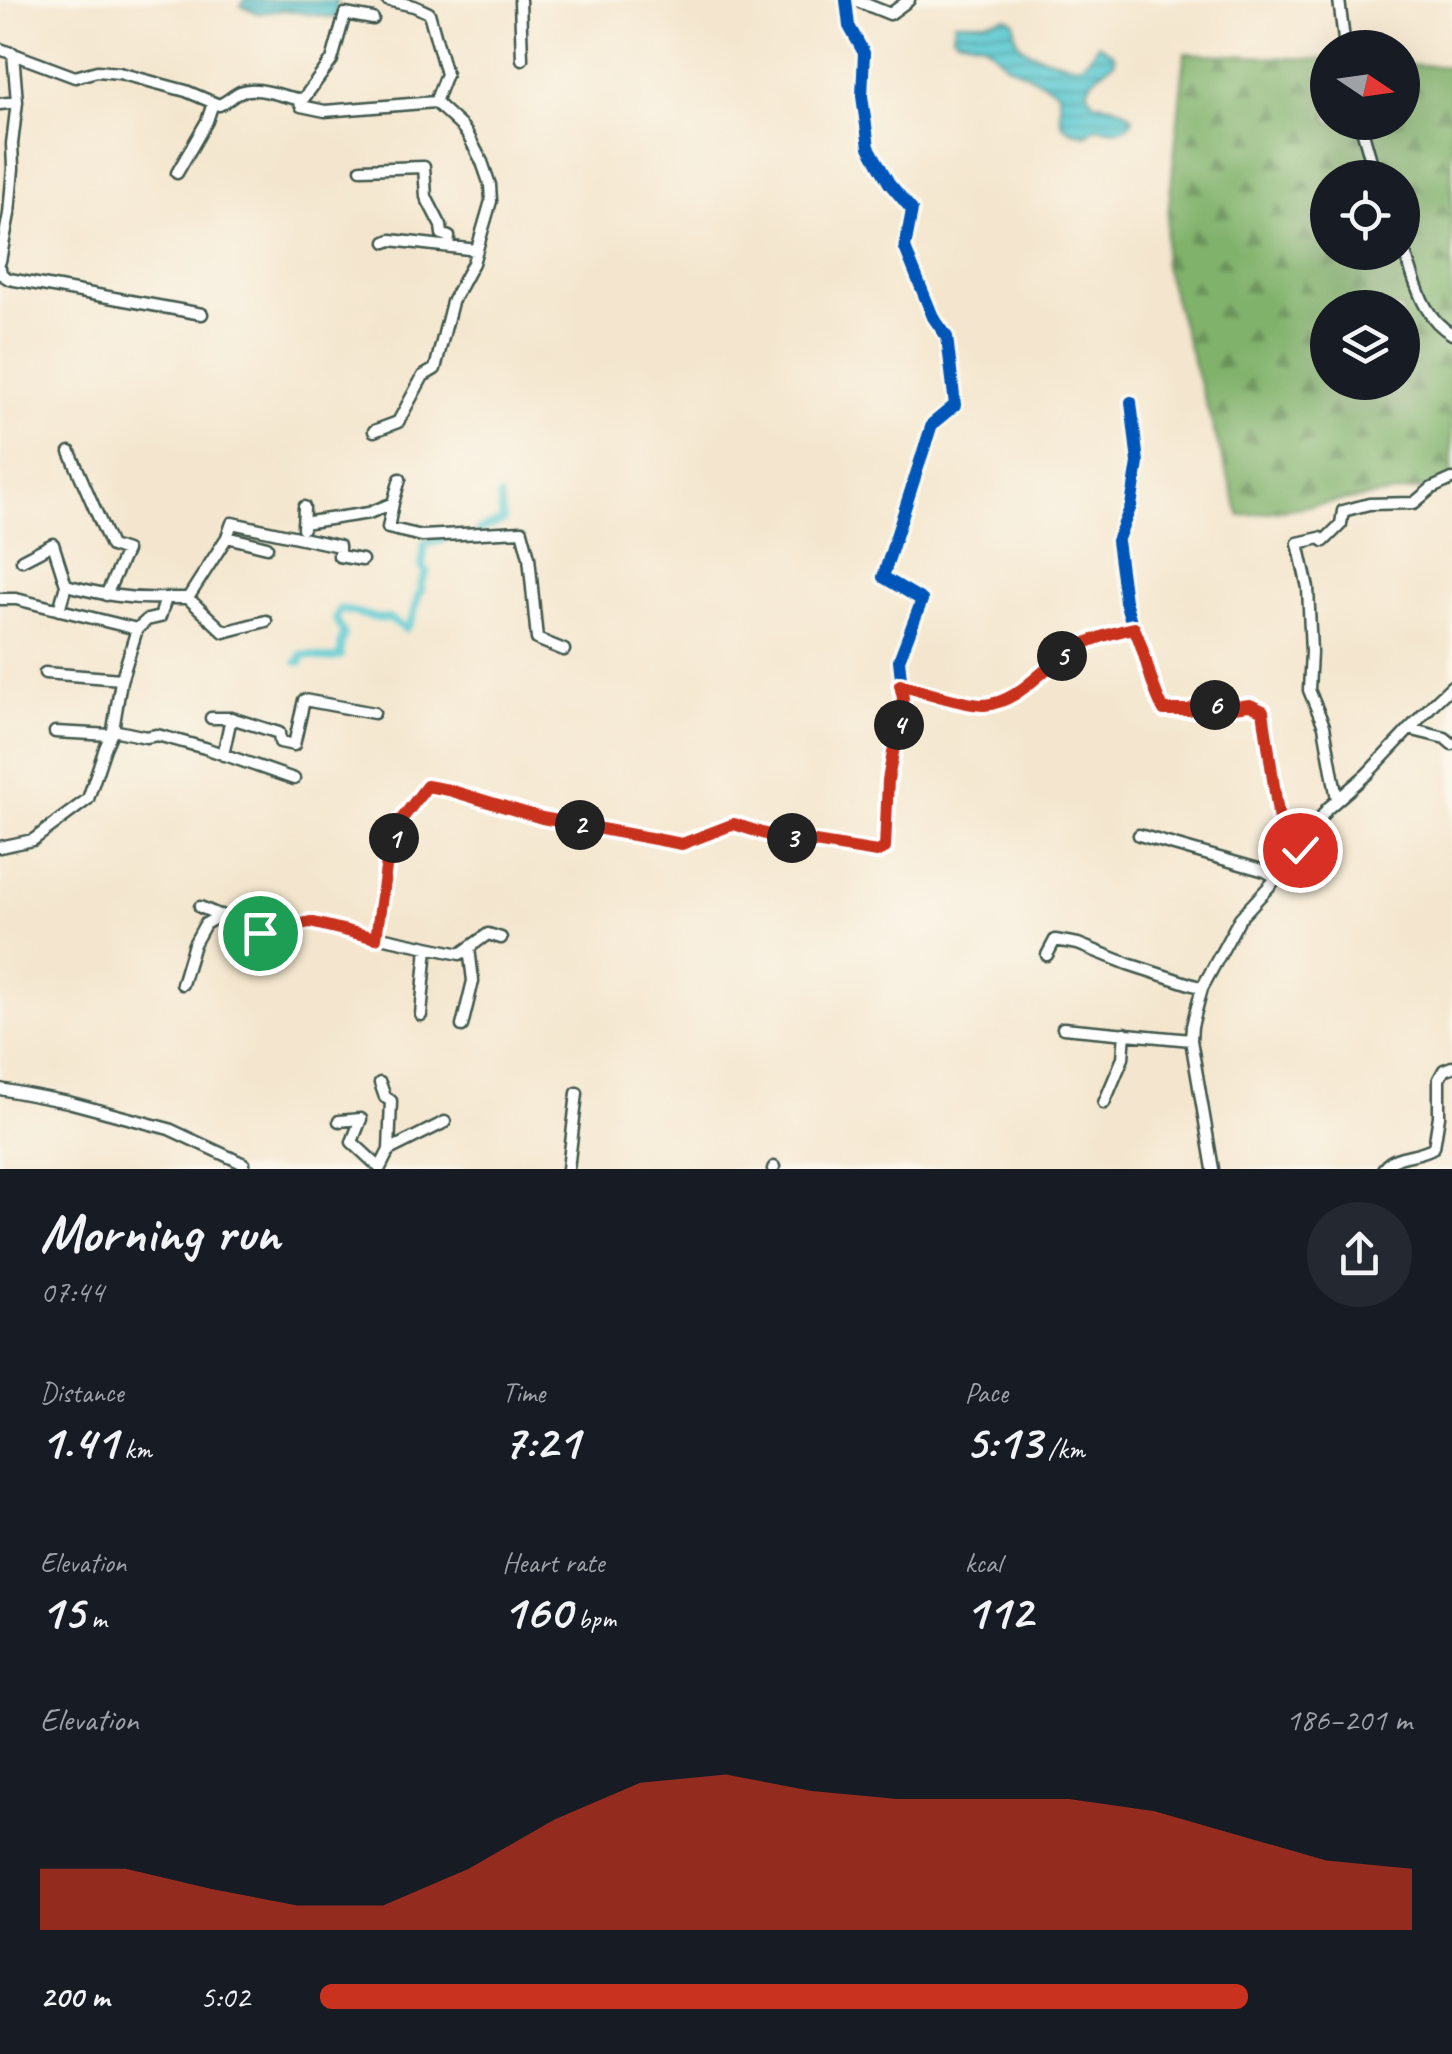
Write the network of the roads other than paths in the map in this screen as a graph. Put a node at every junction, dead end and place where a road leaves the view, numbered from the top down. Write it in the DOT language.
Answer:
graph roads {
  1 [pos="388,0"];
  2 [pos="520,0"];
  3 [pos="846,0"];
  4 [pos="855,0"];
  5 [pos="908,0"];
  6 [pos="1339,0"];
  7 [pos="373,18"];
  8 [pos="1343,30"];
  9 [pos="0,49"];
  10 [pos="13,52"];
  11 [pos="522,59"];
  12 [pos="299,99"];
  13 [pos="17,102"];
  14 [pos="435,102"];
  15 [pos="213,103"];
  16 [pos="0,104"];
  17 [pos="361,170"];
  18 [pos="177,173"];
  19 [pos="386,242"];
  20 [pos="448,246"];
  21 [pos="477,250"];
  22 [pos="0,265"];
  23 [pos="1410,270"];
  24 [pos="202,314"];
  25 [pos="1452,334"];
  26 [pos="1131,402"];
  27 [pos="374,431"];
  28 [pos="70,452"];
  29 [pos="400,479"];
  30 [pos="1452,479"];
  31 [pos="393,504"];
  32 [pos="304,507"];
  33 [pos="303,522"];
  34 [pos="227,537"];
  35 [pos="303,538"];
  36 [pos="268,548"];
  37 [pos="22,560"];
  38 [pos="362,560"];
  39 [pos="66,585"];
  40 [pos="106,595"];
  41 [pos="166,598"];
  42 [pos="188,598"];
  43 [pos="0,599"];
  44 [pos="59,610"];
  45 [pos="266,621"];
  46 [pos="1134,628"];
  47 [pos="136,630"];
  48 [pos="564,650"];
  49 [pos="45,673"];
  50 [pos="122,679"];
  51 [pos="900,685"];
  52 [pos="1452,686"];
  53 [pos="374,714"];
  54 [pos="211,718"];
  55 [pos="230,718"];
  56 [pos="1409,729"];
  57 [pos="56,732"];
  58 [pos="112,732"];
  59 [pos="1452,744"];
  60 [pos="222,755"];
  61 [pos="294,779"];
  62 [pos="1337,799"];
  63 [pos="1138,835"];
  64 [pos="0,847"];
  65 [pos="1286,868"];
  66 [pos="1276,877"];
  67 [pos="200,907"];
  68 [pos="221,915"];
  69 [pos="376,938"];
  70 [pos="501,938"];
  71 [pos="427,947"];
  72 [pos="468,948"];
  73 [pos="1047,955"];
  74 [pos="182,984"];
  75 [pos="1202,988"];
  76 [pos="421,1015"];
  77 [pos="462,1026"];
  78 [pos="1063,1028"];
  79 [pos="1125,1034"];
  80 [pos="1191,1040"];
  81 [pos="1452,1067"];
  82 [pos="380,1082"];
  83 [pos="0,1089"];
  84 [pos="577,1093"];
  85 [pos="1104,1103"];
  86 [pos="339,1121"];
  87 [pos="445,1122"];
  88 [pos="389,1150"];
  89 [pos="380,1168"];
  90 [pos="243,1169"];
  91 [pos="568,1169"];
  92 [pos="1213,1169"];
  93 [pos="1382,1169"];
  1 -- 14 [label="street"];
  2 -- 11 [label="street"];
  3 -- 51 [label="street"];
  4 -- 5 [label="street"];
  6 -- 8 [label="street"];
  7 -- 12 [label="street"];
  9 -- 10 [label="street"];
  10 -- 13 [label="street"];
  10 -- 15 [label="street"];
  12 -- 14 [label="street"];
  12 -- 15 [label="street"];
  13 -- 16 [label="street"];
  13 -- 22 [label="street"];
  14 -- 21 [label="street"];
  15 -- 18 [label="street"];
  17 -- 20 [label="street"];
  19 -- 20 [label="street"];
  20 -- 21 [label="street"];
  21 -- 27 [label="street"];
  22 -- 24 [label="street"];
  23 -- 25 [label="street"];
  26 -- 46 [label="street"];
  28 -- 40 [label="street"];
  29 -- 31 [label="street"];
  30 -- 62 [label="street"];
  31 -- 33 [label="street"];
  31 -- 48 [label="street"];
  32 -- 33 [label="street"];
  33 -- 35 [label="street"];
  34 -- 35 [label="street"];
  34 -- 36 [label="street"];
  34 -- 42 [label="street"];
  35 -- 38 [label="street"];
  37 -- 39 [label="street"];
  39 -- 40 [label="street"];
  39 -- 44 [label="street"];
  40 -- 41 [label="street"];
  41 -- 42 [label="street"];
  41 -- 47 [label="street"];
  42 -- 45 [label="street"];
  43 -- 44 [label="street"];
  44 -- 47 [label="street"];
  46 -- 51 [label="street"];
  46 -- 65 [label="street"];
  47 -- 50 [label="street"];
  49 -- 50 [label="street"];
  50 -- 58 [label="street"];
  51 -- 69 [label="street"];
  52 -- 56 [label="street"];
  53 -- 55 [label="street"];
  54 -- 55 [label="street"];
  55 -- 60 [label="street"];
  56 -- 59 [label="street"];
  56 -- 62 [label="street"];
  57 -- 58 [label="street"];
  58 -- 60 [label="street"];
  58 -- 64 [label="street"];
  60 -- 61 [label="street"];
  62 -- 65 [label="street"];
  63 -- 66 [label="street"];
  65 -- 66 [label="street"];
  66 -- 75 [label="street"];
  67 -- 68 [label="street"];
  68 -- 69 [label="street"];
  68 -- 74 [label="street"];
  69 -- 71 [label="street"];
  70 -- 72 [label="street"];
  71 -- 72 [label="street"];
  71 -- 76 [label="street"];
  72 -- 77 [label="street"];
  73 -- 75 [label="street"];
  75 -- 80 [label="street"];
  78 -- 79 [label="street"];
  79 -- 80 [label="street"];
  79 -- 85 [label="street"];
  80 -- 92 [label="street"];
  81 -- 93 [label="street"];
  82 -- 88 [label="street"];
  83 -- 90 [label="street"];
  84 -- 91 [label="street"];
  86 -- 89 [label="street"];
  87 -- 88 [label="street"];
  88 -- 89 [label="street"];
}
